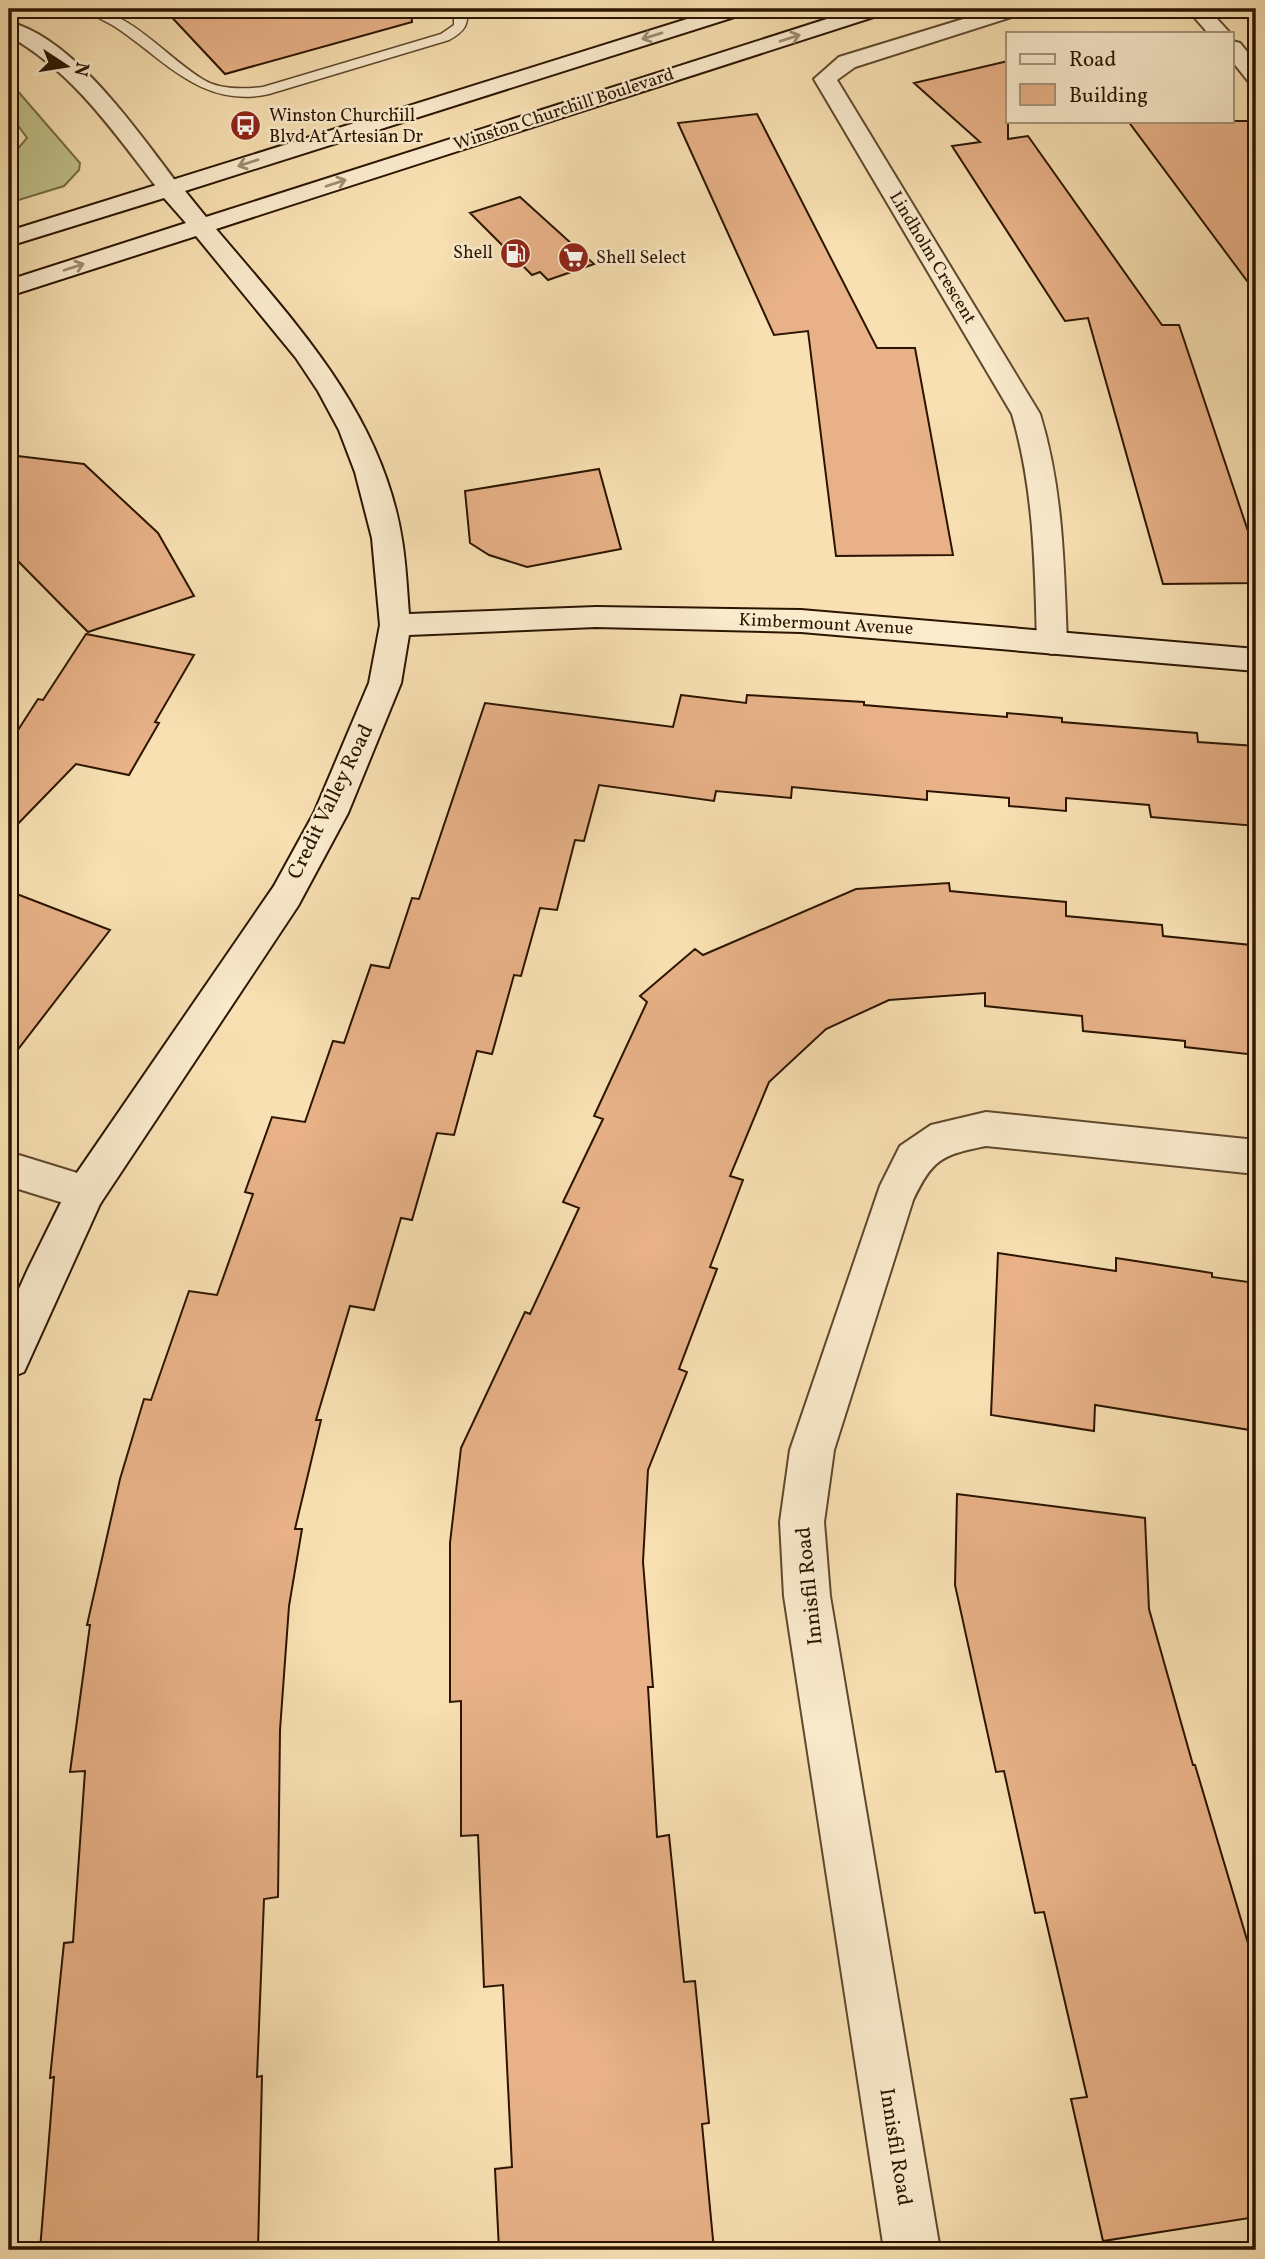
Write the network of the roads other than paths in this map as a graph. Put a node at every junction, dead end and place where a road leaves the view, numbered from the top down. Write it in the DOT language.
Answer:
graph roads {
  1 [pos="91,9"];
  2 [pos="460,9"];
  3 [pos="740,9"];
  4 [pos="879,9"];
  5 [pos="1017,9"];
  6 [pos="1197,9"];
  7 [pos="9,28"];
  8 [pos="1218,32"];
  9 [pos="1234,50"];
  10 [pos="1256,76"];
  11 [pos="169,188"];
  12 [pos="201,226"];
  13 [pos="9,239"];
  14 [pos="9,288"];
  15 [pos="395,625"];
  16 [pos="1052,643"];
  17 [pos="1256,660"];
  18 [pos="1256,1157"];
  19 [pos="9,1169"];
  20 [pos="86,1192"];
  21 [pos="9,1358"];
  22 [pos="912,2250"];
  1 -- 2 [label="lane"];
  3 -- 11 [label="street, one-way"];
  12 -- 4 [label="street, Winston Churchill Boulevard, one-way"];
  5 -- 16 [label="street, Lindholm Crescent"];
  6 -- 8 [label="street"];
  7 -- 11 [label="street, Credit Valley Road"];
  9 -- 10 [label="street"];
  11 -- 12 [label="street, Credit Valley Road"];
  11 -- 13 [label="street"];
  14 -- 12 [label="street, Winston Churchill Boulevard, one-way"];
  12 -- 15 [label="street, Credit Valley Road"];
  15 -- 16 [label="street, Kimbermount Avenue"];
  15 -- 20 [label="street, Credit Valley Road"];
  16 -- 17 [label="street, Kimbermount Avenue"];
  18 -- 22 [label="street, Innisfil Road"];
  19 -- 20 [label="street"];
  20 -- 21 [label="street, Credit Valley Road"];
}
